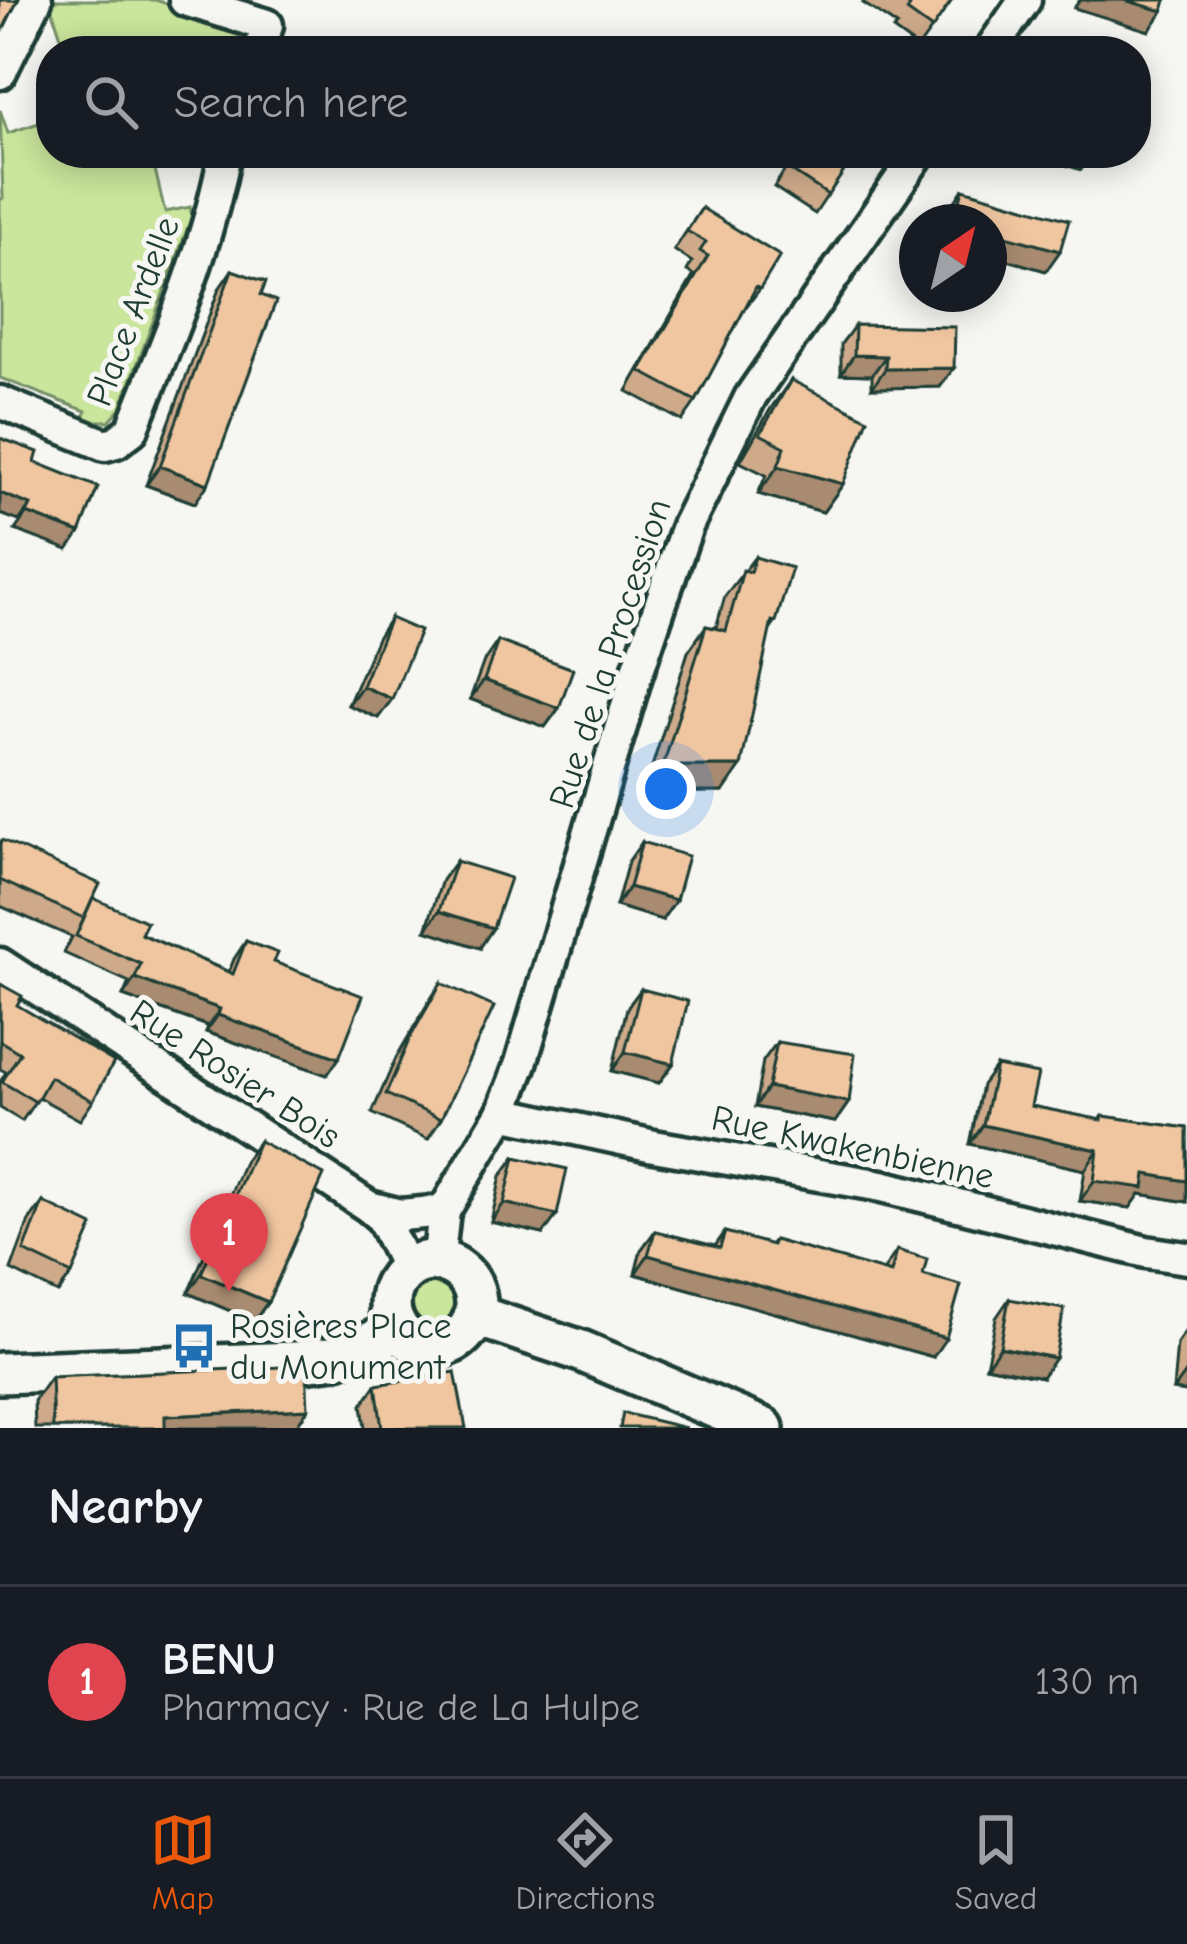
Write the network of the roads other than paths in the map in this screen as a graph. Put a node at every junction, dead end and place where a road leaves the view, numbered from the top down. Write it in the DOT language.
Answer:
graph roads {
  1 [pos="36,0"];
  2 [pos="185,0"];
  3 [pos="1025,0"];
  4 [pos="264,36"];
  5 [pos="1001,36"];
  6 [pos="0,74"];
  7 [pos="222,168"];
  8 [pos="909,168"];
  9 [pos="0,402"];
  10 [pos="0,964"];
  11 [pos="502,1113"];
  12 [pos="369,1208"];
  13 [pos="444,1211"];
  14 [pos="1187,1258"];
  15 [pos="422,1265"];
  16 [pos="477,1316"];
  17 [pos="398,1331"];
  18 [pos="0,1373"];
  19 [pos="763,1428"];
  1 -- 6 [label="street"];
  2 -- 4 [label="street"];
  3 -- 5 [label="street"];
  7 -- 9 [label="street, Place Ardelle"];
  8 -- 11 [label="street, Rue de la Procession"];
  10 -- 12 [label="street, Rue Rosier Bois"];
  11 -- 13 [label="street, Rue de la Procession"];
  11 -- 14 [label="street, Rue Kwakenbienne"];
  12 -- 13 [label="street"];
  12 -- 15 [label="street, Rue Rosier Bois"];
  13 -- 15 [label="street, Rue de la Procession"];
  15 -- 16 [label="street"];
  15 -- 17 [label="street"];
  16 -- 17 [label="street"];
  16 -- 19 [label="street"];
  17 -- 18 [label="street"];
}
